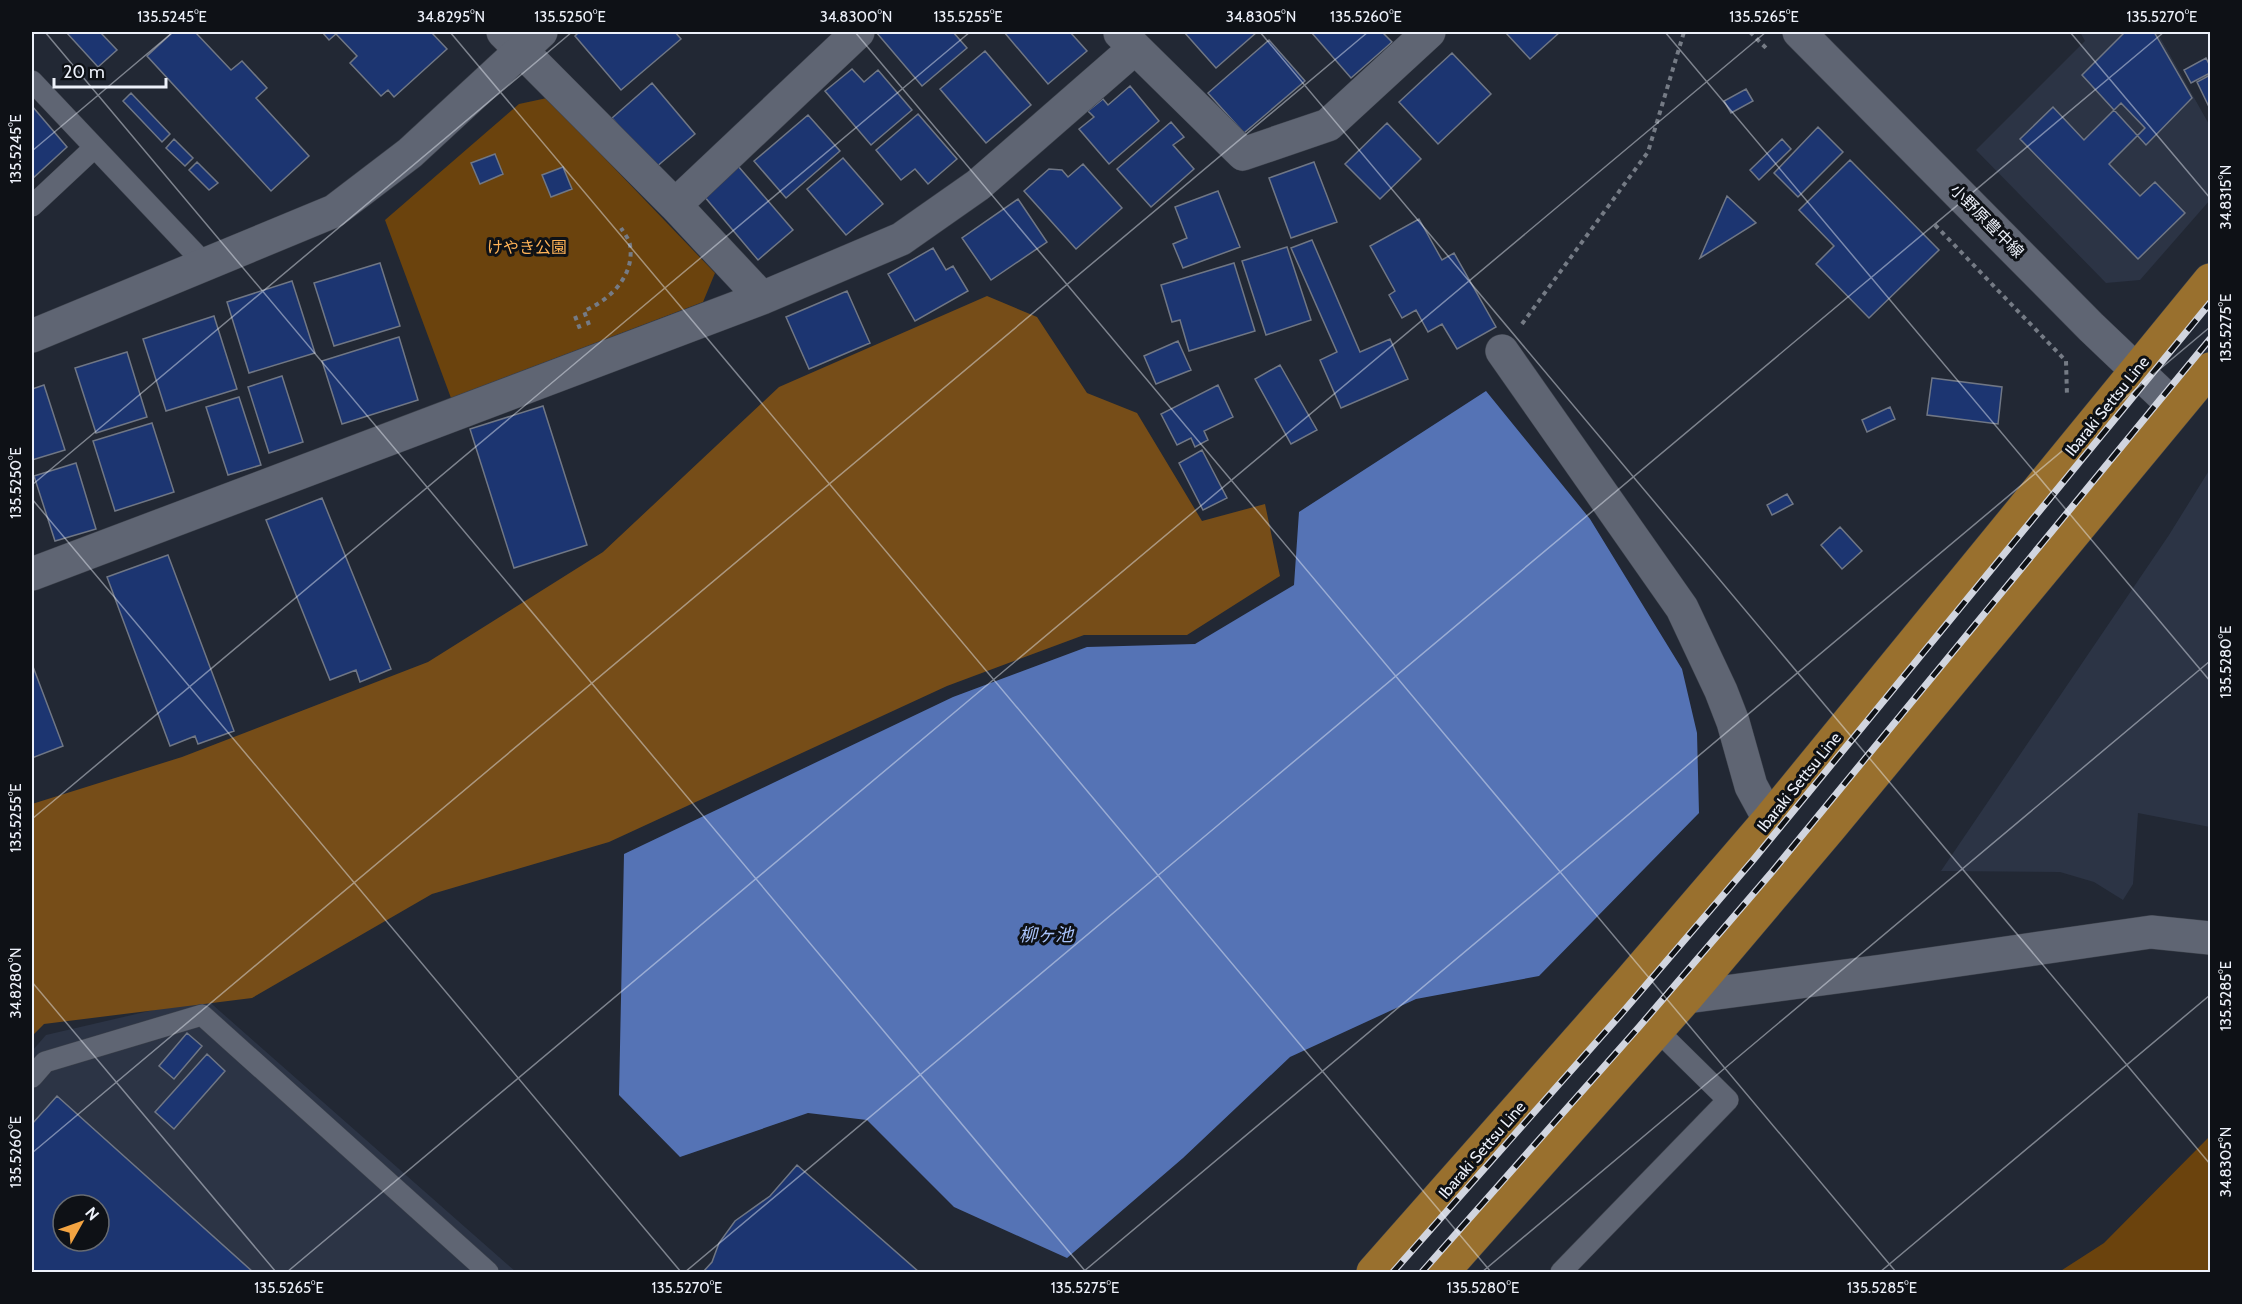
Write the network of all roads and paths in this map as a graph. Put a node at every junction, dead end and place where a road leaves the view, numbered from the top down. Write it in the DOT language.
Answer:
graph roads {
  1 [pos="858,32"];
  2 [pos="1429,32"];
  3 [pos="1684,32"];
  4 [pos="1750,32"];
  5 [pos="1799,32"];
  6 [pos="522,38"];
  7 [pos="1127,40"];
  8 [pos="1766,48"];
  9 [pos="32,81"];
  10 [pos="94,147"];
  11 [pos="675,205"];
  12 [pos="32,206"];
  13 [pos="1928,218"];
  14 [pos="621,228"];
  15 [pos="206,265"];
  16 [pos="2211,280"];
  17 [pos="762,298"];
  18 [pos="592,334"];
  19 [pos="32,336"];
  20 [pos="1502,351"];
  21 [pos="2211,369"];
  22 [pos="2135,370"];
  23 [pos="2067,400"];
  24 [pos="2176,408"];
  25 [pos="32,574"];
  26 [pos="1769,819"];
  27 [pos="2211,938"];
  28 [pos="1687,997"];
  29 [pos="1658,1031"];
  30 [pos="32,1077"];
  31 [pos="488,1272"];
  32 [pos="1373,1272"];
  33 [pos="1443,1272"];
  34 [pos="1561,1272"];
  1 -- 11 [label="street"];
  2 -- 7 [label="street"];
  3 -- 20 [label="path"];
  4 -- 8 [label="path"];
  5 -- 22 [label="street, 小野原豊中線"];
  6 -- 11 [label="street"];
  6 -- 15 [label="street"];
  7 -- 17 [label="street"];
  9 -- 10 [label="lane"];
  10 -- 12 [label="lane"];
  10 -- 15 [label="lane"];
  11 -- 17 [label="street"];
  13 -- 23 [label="path"];
  14 -- 18 [label="path"];
  15 -- 19 [label="street"];
  16 -- 22 [label="main road, Ibaraki Settsu Line"];
  17 -- 25 [label="street"];
  20 -- 26 [label="street"];
  21 -- 24 [label="main road"];
  22 -- 24 [label="street, 小野原豊中線"];
  22 -- 26 [label="main road, Ibaraki Settsu Line"];
  24 -- 28 [label="main road"];
  26 -- 32 [label="main road, Ibaraki Settsu Line"];
  27 -- 28 [label="street"];
  28 -- 29 [label="main road"];
  29 -- 33 [label="main road"];
  29 -- 34 [label="lane"];
  30 -- 31 [label="lane"];
}
